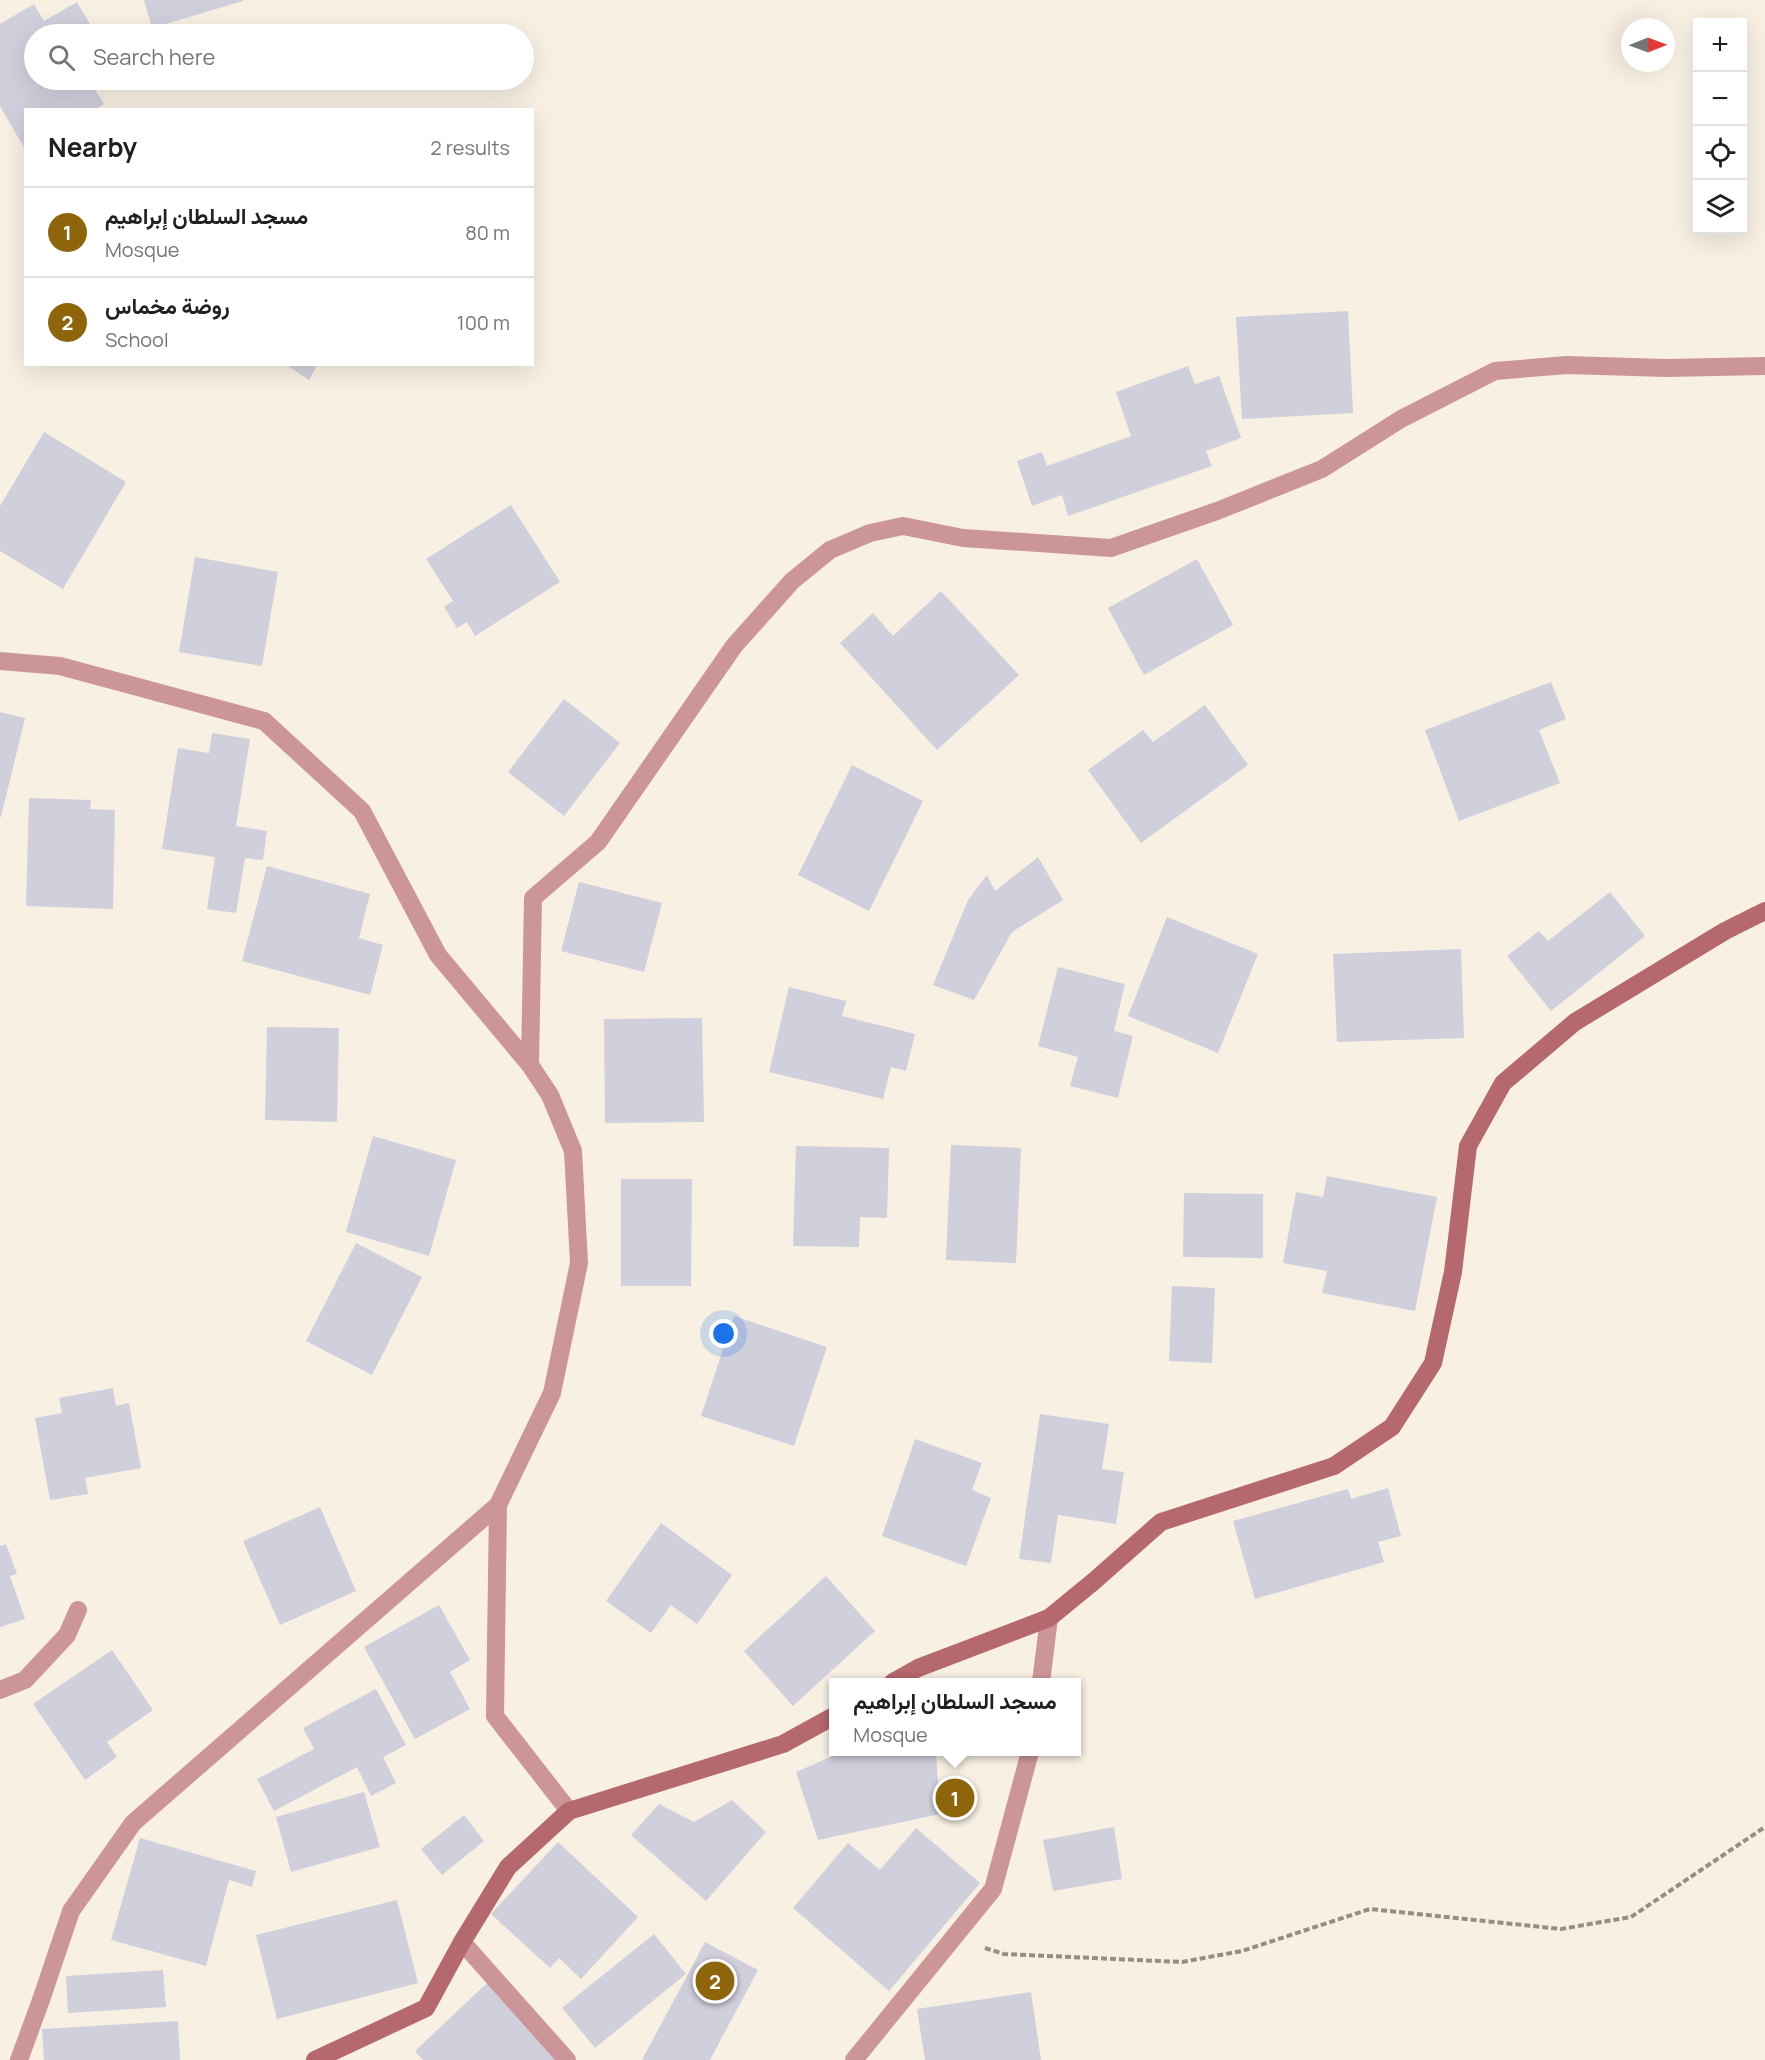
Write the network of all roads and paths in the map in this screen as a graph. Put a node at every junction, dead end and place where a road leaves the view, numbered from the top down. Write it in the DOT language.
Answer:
graph roads {
  1 [pos="1765,366"];
  2 [pos="0,661"];
  3 [pos="1765,911"];
  4 [pos="530,1065"];
  5 [pos="498,1506"];
  6 [pos="78,1610"];
  7 [pos="1049,1618"];
  8 [pos="901,1678"];
  9 [pos="1042,1678"];
  10 [pos="0,1690"];
  11 [pos="829,1719"];
  12 [pos="1029,1756"];
  13 [pos="569,1811"];
  14 [pos="1765,1827"];
  15 [pos="954,1938"];
  16 [pos="462,1942"];
  17 [pos="19,2060"];
  18 [pos="315,2060"];
  19 [pos="567,2060"];
  20 [pos="854,2060"];
  1 -- 4 [label="street"];
  2 -- 4 [label="street"];
  3 -- 7 [label="street"];
  4 -- 5 [label="street"];
  5 -- 13 [label="street"];
  5 -- 17 [label="street"];
  6 -- 10 [label="street"];
  7 -- 8 [label="street"];
  7 -- 9 [label="street"];
  11 -- 13 [label="street"];
  12 -- 15 [label="street"];
  13 -- 16 [label="street"];
  14 -- 15 [label="path"];
  15 -- 20 [label="street"];
  16 -- 18 [label="street"];
  16 -- 19 [label="street"];
}
